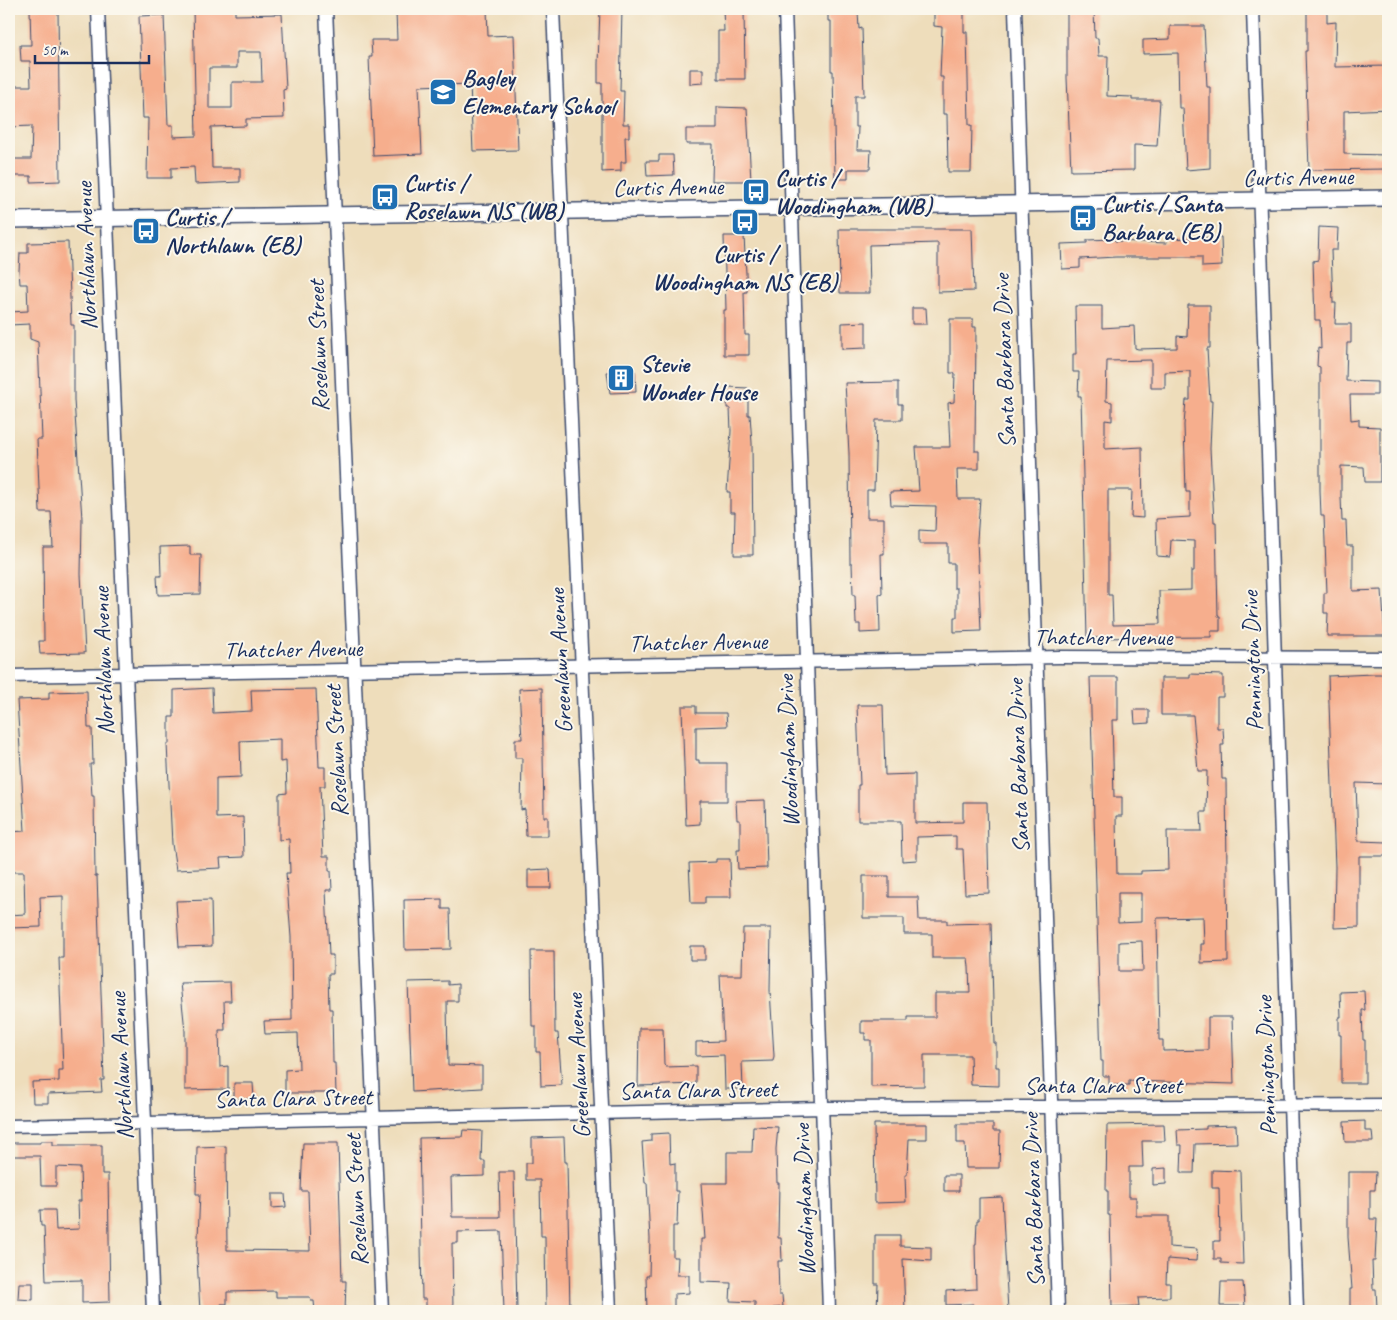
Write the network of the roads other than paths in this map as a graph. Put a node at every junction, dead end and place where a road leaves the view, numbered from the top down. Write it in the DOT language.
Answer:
graph roads {
  1 [pos="98,9"];
  2 [pos="326,9"];
  3 [pos="553,9"];
  4 [pos="785,9"];
  5 [pos="1015,9"];
  6 [pos="1253,9"];
  7 [pos="1388,198"];
  8 [pos="1258,200"];
  9 [pos="1021,204"];
  10 [pos="792,208"];
  11 [pos="562,211"];
  12 [pos="334,215"];
  13 [pos="106,219"];
  14 [pos="9,220"];
  15 [pos="1035,658"];
  16 [pos="1388,658"];
  17 [pos="1273,659"];
  18 [pos="806,661"];
  19 [pos="581,666"];
  20 [pos="354,669"];
  21 [pos="125,674"];
  22 [pos="9,676"];
  23 [pos="1289,1105"];
  24 [pos="1388,1105"];
  25 [pos="1051,1107"];
  26 [pos="822,1108"];
  27 [pos="601,1113"];
  28 [pos="373,1118"];
  29 [pos="145,1122"];
  30 [pos="9,1126"];
  31 [pos="153,1311"];
  32 [pos="382,1311"];
  33 [pos="610,1311"];
  34 [pos="829,1311"];
  35 [pos="1058,1311"];
  36 [pos="1296,1311"];
  1 -- 13 [label="street, Northlawn Avenue"];
  2 -- 12 [label="street, Roselawn Street"];
  3 -- 11 [label="street, Greenlawn Avenue"];
  4 -- 10 [label="street, Woodingham Drive"];
  5 -- 9 [label="street, Santa Barbara Drive"];
  6 -- 8 [label="street, Pennington Drive"];
  7 -- 8 [label="street, Curtis Avenue"];
  8 -- 9 [label="street, Curtis Avenue"];
  8 -- 17 [label="street, Pennington Drive"];
  9 -- 10 [label="street, Curtis Avenue"];
  9 -- 15 [label="street, Santa Barbara Drive"];
  10 -- 11 [label="street, Curtis Avenue"];
  10 -- 18 [label="street, Woodingham Drive"];
  11 -- 12 [label="street, Curtis Avenue"];
  11 -- 19 [label="street, Greenlawn Avenue"];
  12 -- 13 [label="street, Curtis Avenue"];
  12 -- 20 [label="street, Roselawn Street"];
  13 -- 14 [label="street, Curtis Avenue"];
  13 -- 21 [label="street, Northlawn Avenue"];
  15 -- 17 [label="street, Thatcher Avenue"];
  15 -- 18 [label="street, Thatcher Avenue"];
  15 -- 25 [label="street, Santa Barbara Drive"];
  16 -- 17 [label="street, Thatcher Avenue"];
  17 -- 23 [label="street, Pennington Drive"];
  18 -- 19 [label="street, Thatcher Avenue"];
  18 -- 26 [label="street, Woodingham Drive"];
  19 -- 20 [label="street, Thatcher Avenue"];
  19 -- 27 [label="street, Greenlawn Avenue"];
  20 -- 21 [label="street, Thatcher Avenue"];
  20 -- 28 [label="street, Roselawn Street"];
  21 -- 22 [label="street, Thatcher Avenue"];
  21 -- 29 [label="street, Northlawn Avenue"];
  23 -- 24 [label="street, Santa Clara Street"];
  23 -- 25 [label="street, Santa Clara Street"];
  23 -- 36 [label="street, Pennington Drive"];
  25 -- 26 [label="street, Santa Clara Street"];
  25 -- 35 [label="street, Santa Barbara Drive"];
  26 -- 27 [label="street, Santa Clara Street"];
  26 -- 34 [label="street, Woodingham Drive"];
  27 -- 28 [label="street, Santa Clara Street"];
  27 -- 33 [label="street, Greenlawn Avenue"];
  28 -- 29 [label="street, Santa Clara Street"];
  28 -- 32 [label="street, Roselawn Street"];
  29 -- 30 [label="street, Santa Clara Street"];
  29 -- 31 [label="street, Northlawn Avenue"];
}
